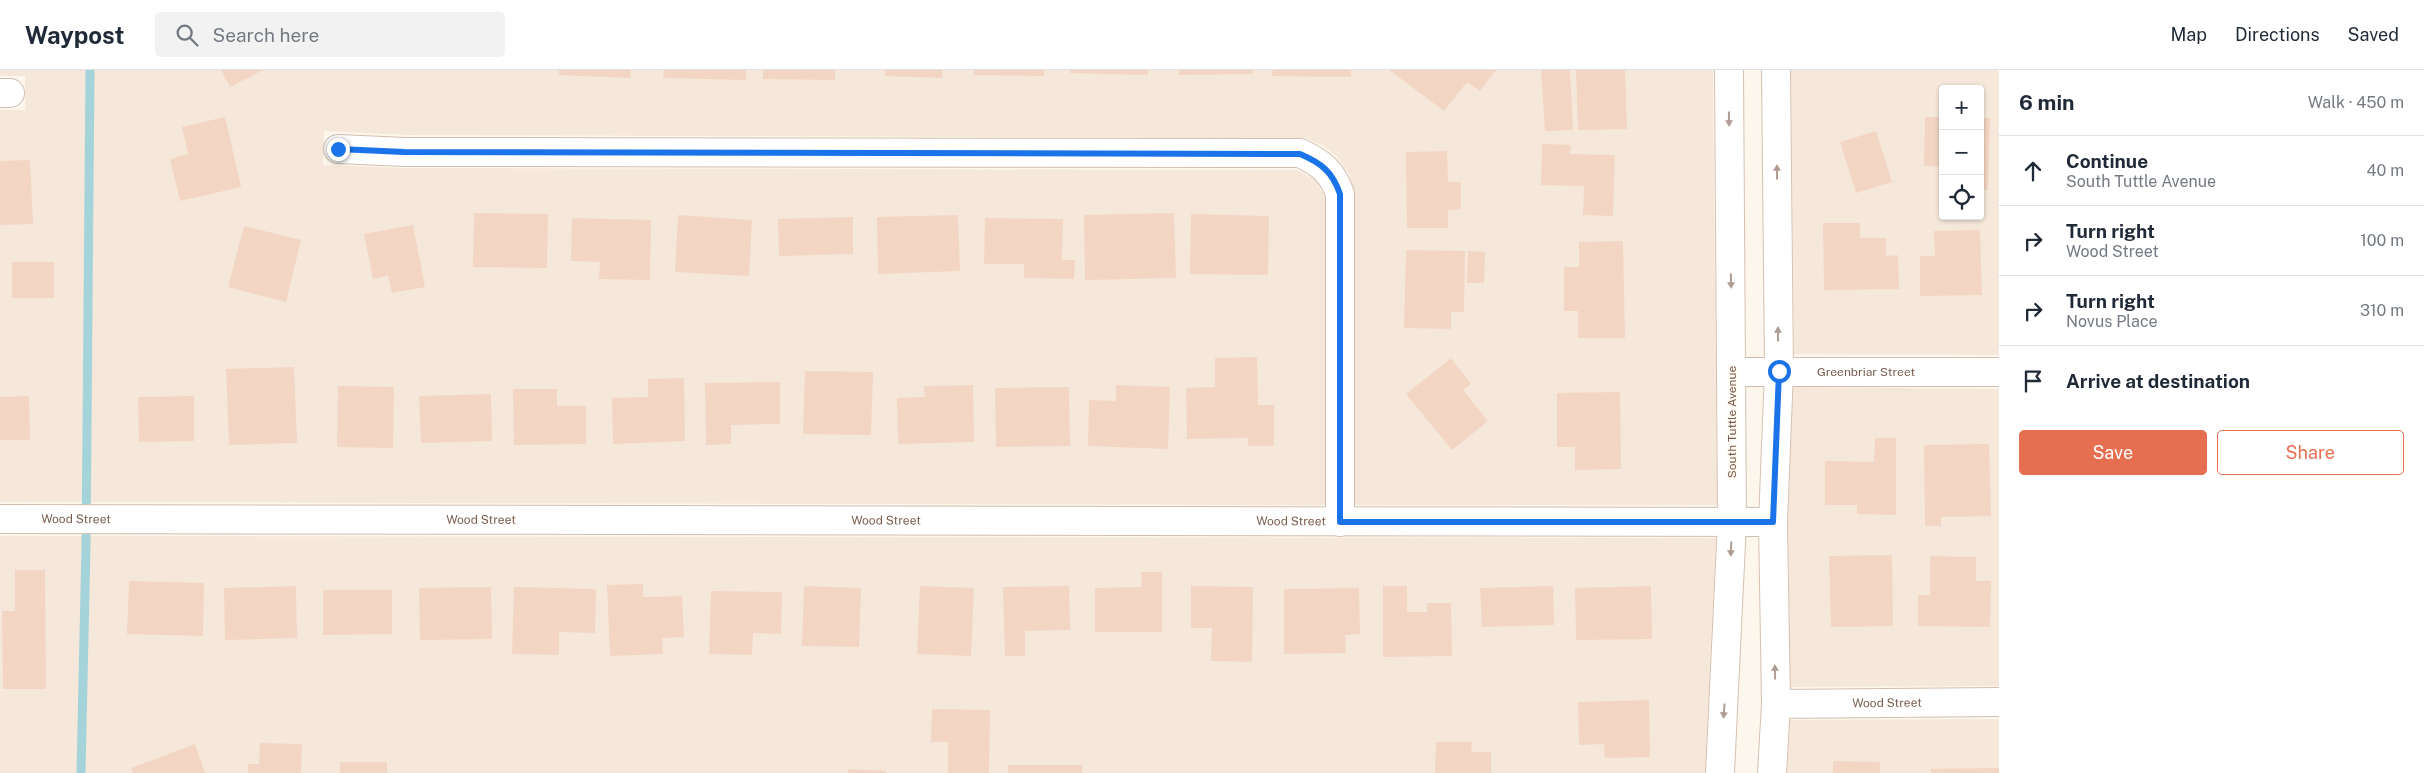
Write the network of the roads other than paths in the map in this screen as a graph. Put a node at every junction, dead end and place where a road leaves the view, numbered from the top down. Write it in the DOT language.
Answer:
graph roads {
  1 [pos="1729,70"];
  2 [pos="1776,70"];
  3 [pos="338,149"];
  4 [pos="1779,371"];
  5 [pos="1732,372"];
  6 [pos="1999,372"];
  7 [pos="0,519"];
  8 [pos="1340,522"];
  9 [pos="1732,522"];
  10 [pos="1773,522"];
  11 [pos="1999,702"];
  12 [pos="1776,704"];
  13 [pos="1720,773"];
  14 [pos="1772,773"];
  1 -- 5 [label="street, South Tuttle Avenue, one-way"];
  4 -- 2 [label="street, one-way"];
  3 -- 8 [label="street"];
  4 -- 5 [label="street, Greenbriar Street"];
  4 -- 6 [label="street, Greenbriar Street"];
  4 -- 10 [label="street"];
  5 -- 9 [label="street, South Tuttle Avenue"];
  7 -- 8 [label="street, Wood Street"];
  8 -- 9 [label="street, Wood Street"];
  9 -- 10 [label="street, Wood Street"];
  9 -- 13 [label="street, South Tuttle Avenue, one-way"];
  12 -- 10 [label="street, one-way"];
  11 -- 12 [label="street, Wood Street"];
  12 -- 14 [label="street"];
}
